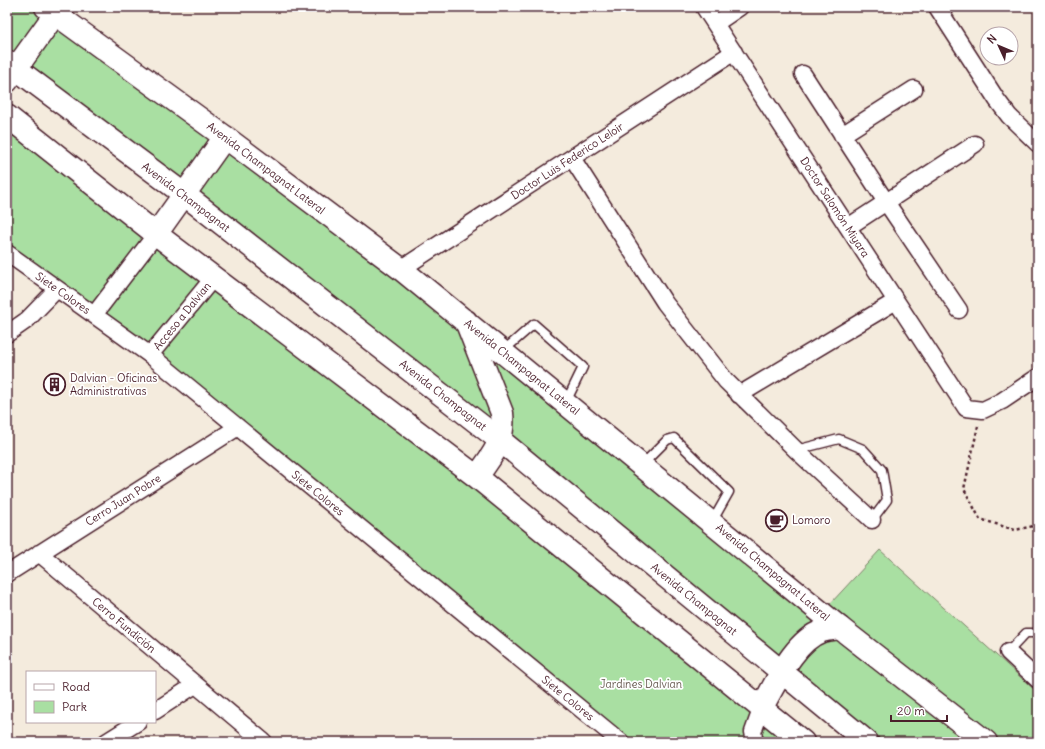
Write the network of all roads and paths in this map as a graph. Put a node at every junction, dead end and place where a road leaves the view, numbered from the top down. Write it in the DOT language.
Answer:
graph roads {
  1 [pos="704,7"];
  2 [pos="740,7"];
  3 [pos="937,7"];
  4 [pos="51,10"];
  5 [pos="715,24"];
  6 [pos="734,52"];
  7 [pos="10,71"];
  8 [pos="803,74"];
  9 [pos="914,89"];
  10 [pos="7,116"];
  11 [pos="842,135"];
  12 [pos="225,137"];
  13 [pos="975,144"];
  14 [pos="1038,144"];
  15 [pos="572,158"];
  16 [pos="185,195"];
  17 [pos="886,202"];
  18 [pos="848,227"];
  19 [pos="156,234"];
  20 [pos="7,253"];
  21 [pos="401,269"];
  22 [pos="214,277"];
  23 [pos="57,289"];
  24 [pos="896,301"];
  25 [pos="959,310"];
  26 [pos="94,315"];
  27 [pos="466,321"];
  28 [pos="7,334"];
  29 [pos="503,351"];
  30 [pos="150,355"];
  31 [pos="1038,377"];
  32 [pos="739,395"];
  33 [pos="566,403"];
  34 [pos="983,410"];
  35 [pos="238,427"];
  36 [pos="501,441"];
  37 [pos="796,450"];
  38 [pos="642,465"];
  39 [pos="477,477"];
  40 [pos="872,520"];
  41 [pos="712,522"];
  42 [pos="1038,525"];
  43 [pos="39,554"];
  44 [pos="7,574"];
  45 [pos="840,628"];
  46 [pos="1038,633"];
  47 [pos="1008,652"];
  48 [pos="782,672"];
  49 [pos="1038,680"];
  50 [pos="195,685"];
  51 [pos="762,707"];
  52 [pos="156,710"];
  53 [pos="136,723"];
  54 [pos="106,742"];
  55 [pos="264,742"];
  56 [pos="621,742"];
  57 [pos="754,742"];
  58 [pos="803,742"];
  59 [pos="867,742"];
  60 [pos="986,742"];
  1 -- 5 [label="street, Doctor Salomón Miyara"];
  2 -- 5 [label="street"];
  3 -- 14 [label="street"];
  4 -- 7 [label="main road"];
  4 -- 12 [label="main road, Avenida Champagnat Lateral"];
  5 -- 6 [label="street, Doctor Salomón Miyara"];
  6 -- 15 [label="street, Doctor Luis Federico Leloir"];
  6 -- 18 [label="street, Doctor Salomón Miyara"];
  7 -- 16 [label="main road, Avenida Champagnat"];
  8 -- 11 [label="street"];
  9 -- 11 [label="street"];
  10 -- 19 [label="main road"];
  11 -- 17 [label="street"];
  12 -- 16 [label="main road"];
  12 -- 21 [label="main road, Avenida Champagnat Lateral"];
  13 -- 17 [label="street"];
  15 -- 21 [label="street, Doctor Luis Federico Leloir"];
  15 -- 32 [label="street"];
  16 -- 19 [label="main road"];
  16 -- 36 [label="main road, Avenida Champagnat"];
  17 -- 18 [label="street"];
  17 -- 25 [label="street"];
  18 -- 24 [label="street, Doctor Salomón Miyara"];
  19 -- 22 [label="main road"];
  19 -- 26 [label="street"];
  20 -- 23 [label="street, Siete Colores"];
  21 -- 27 [label="main road, Avenida Champagnat Lateral"];
  22 -- 30 [label="street, Acceso a Dalvian"];
  22 -- 39 [label="main road"];
  23 -- 26 [label="street, Siete Colores"];
  23 -- 28 [label="street"];
  24 -- 32 [label="street"];
  24 -- 34 [label="street, Doctor Salomón Miyara"];
  26 -- 30 [label="street, Siete Colores"];
  27 -- 29 [label="main road, Avenida Champagnat Lateral"];
  27 -- 36 [label="main road"];
  29 -- 33 [label="main road, Avenida Champagnat Lateral"];
  29 -- 33 [label="lane"];
  30 -- 35 [label="street, Siete Colores"];
  31 -- 34 [label="street"];
  32 -- 37 [label="street"];
  33 -- 38 [label="main road, Avenida Champagnat Lateral"];
  34 -- 42 [label="path"];
  35 -- 43 [label="street, Cerro Juan Pobre"];
  35 -- 56 [label="street, Siete Colores"];
  36 -- 39 [label="main road"];
  36 -- 48 [label="main road, Avenida Champagnat"];
  37 -- 40 [label="street"];
  37 -- 40 [label="lane"];
  38 -- 41 [label="main road, Avenida Champagnat Lateral"];
  38 -- 41 [label="lane"];
  39 -- 51 [label="main road"];
  41 -- 45 [label="main road, Avenida Champagnat Lateral"];
  43 -- 44 [label="street, Cerro Juan Pobre"];
  43 -- 50 [label="street, Cerro Fundición"];
  45 -- 48 [label="main road"];
  45 -- 60 [label="main road, Avenida Champagnat Lateral"];
  46 -- 47 [label="lane"];
  47 -- 49 [label="street"];
  48 -- 51 [label="main road"];
  48 -- 59 [label="main road, Avenida Champagnat"];
  50 -- 52 [label="street"];
  50 -- 55 [label="street, Cerro Fundición"];
  51 -- 57 [label="street"];
  51 -- 58 [label="main road"];
  53 -- 54 [label="street"];
}
